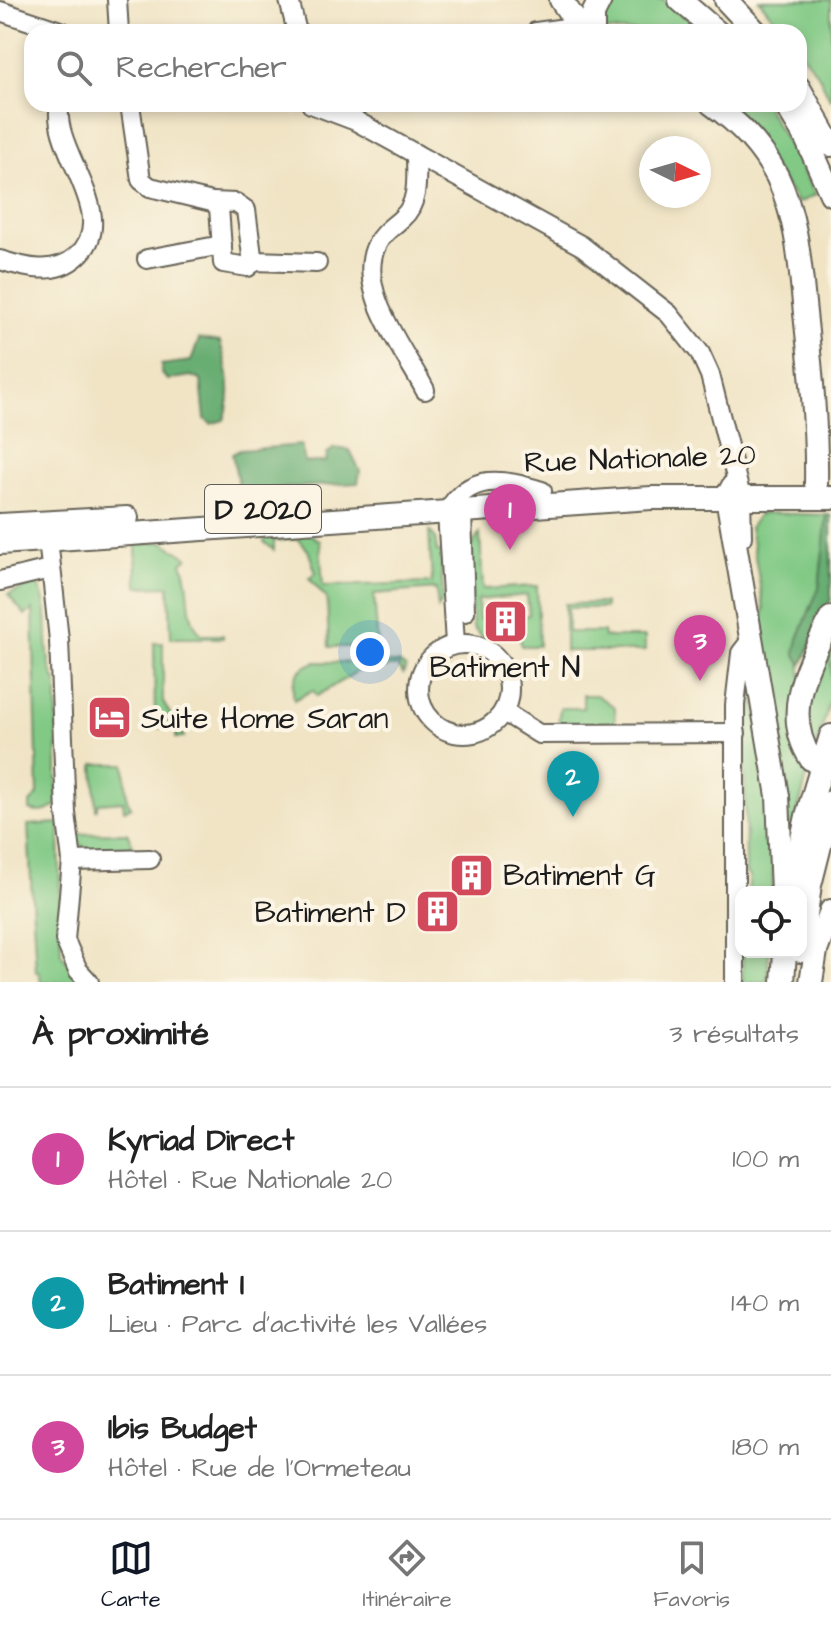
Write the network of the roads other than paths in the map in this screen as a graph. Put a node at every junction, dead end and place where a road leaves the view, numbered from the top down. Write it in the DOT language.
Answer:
graph roads {
  1 [pos="117,0"];
  2 [pos="289,0"];
  3 [pos="561,0"];
  4 [pos="600,0"];
  5 [pos="680,0"];
  6 [pos="695,0"];
  7 [pos="726,0"];
  8 [pos="0,11"];
  9 [pos="39,24"];
  10 [pos="118,24"];
  11 [pos="295,24"];
  12 [pos="571,24"];
  13 [pos="593,24"];
  14 [pos="708,24"];
  15 [pos="719,24"];
  16 [pos="748,24"];
  17 [pos="807,85"];
  18 [pos="807,102"];
  19 [pos="60,112"];
  20 [pos="131,112"];
  21 [pos="345,112"];
  22 [pos="724,112"];
  23 [pos="790,112"];
  24 [pos="831,117"];
  25 [pos="831,145"];
  26 [pos="416,154"];
  27 [pos="831,194"];
  28 [pos="212,202"];
  29 [pos="222,245"];
  30 [pos="147,259"];
  31 [pos="0,260"];
  32 [pos="253,263"];
  33 [pos="317,263"];
  34 [pos="425,390"];
  35 [pos="826,489"];
  36 [pos="735,492"];
  37 [pos="455,506"];
  38 [pos="0,525"];
  39 [pos="51,532"];
  40 [pos="0,543"];
  41 [pos="50,569"];
  42 [pos="0,581"];
  43 [pos="831,618"];
  44 [pos="751,640"];
  45 [pos="461,644"];
  46 [pos="504,712"];
  47 [pos="736,733"];
  48 [pos="831,736"];
  49 [pos="811,759"];
  50 [pos="831,802"];
  51 [pos="150,859"];
  52 [pos="72,861"];
  53 [pos="791,886"];
  54 [pos="831,911"];
  55 [pos="811,936"];
  56 [pos="785,958"];
  57 [pos="801,958"];
  58 [pos="89,982"];
  59 [pos="735,982"];
  60 [pos="783,982"];
  61 [pos="800,982"];
  62 [pos="811,982"];
  1 -- 10 [label="street"];
  2 -- 11 [label="street"];
  3 -- 12 [label="main road"];
  4 -- 13 [label="main road"];
  5 -- 14 [label="main road"];
  6 -- 15 [label="main road"];
  7 -- 16 [label="main road"];
  8 -- 9 [label="street"];
  17 -- 24 [label="main road"];
  18 -- 25 [label="main road"];
  19 -- 31 [label="street"];
  20 -- 28 [label="street"];
  21 -- 26 [label="street"];
  22 -- 35 [label="main road"];
  23 -- 27 [label="main road"];
  26 -- 34 [label="street"];
  26 -- 36 [label="street"];
  28 -- 29 [label="street"];
  28 -- 32 [label="street"];
  29 -- 30 [label="street"];
  29 -- 32 [label="street"];
  32 -- 33 [label="street"];
  35 -- 36 [label="main road, Rue Nationale 20 / D 2020"];
  36 -- 37 [label="main road, Rue Nationale 20 / D 2020"];
  36 -- 37 [label="main road, Rue Nationale 20 / D 2020"];
  36 -- 44 [label="main road"];
  37 -- 39 [label="main road, Rue Nationale 20 / D 2020"];
  37 -- 45 [label="street"];
  38 -- 39 [label="main road, Rue Nationale 20 / D 2020"];
  39 -- 40 [label="main road, Rue Nationale 20 / D 2020"];
  39 -- 41 [label="street"];
  41 -- 42 [label="street"];
  41 -- 52 [label="street"];
  43 -- 49 [label="main road"];
  44 -- 47 [label="street"];
  44 -- 53 [label="main road"];
  45 -- 46 [label="street"];
  45 -- 46 [label="street"];
  46 -- 47 [label="street"];
  47 -- 59 [label="street"];
  48 -- 53 [label="main road"];
  50 -- 53 [label="main road"];
  51 -- 52 [label="street"];
  52 -- 58 [label="street"];
  54 -- 55 [label="main road"];
  55 -- 62 [label="main road"];
  56 -- 60 [label="main road"];
  57 -- 61 [label="main road"];
}
